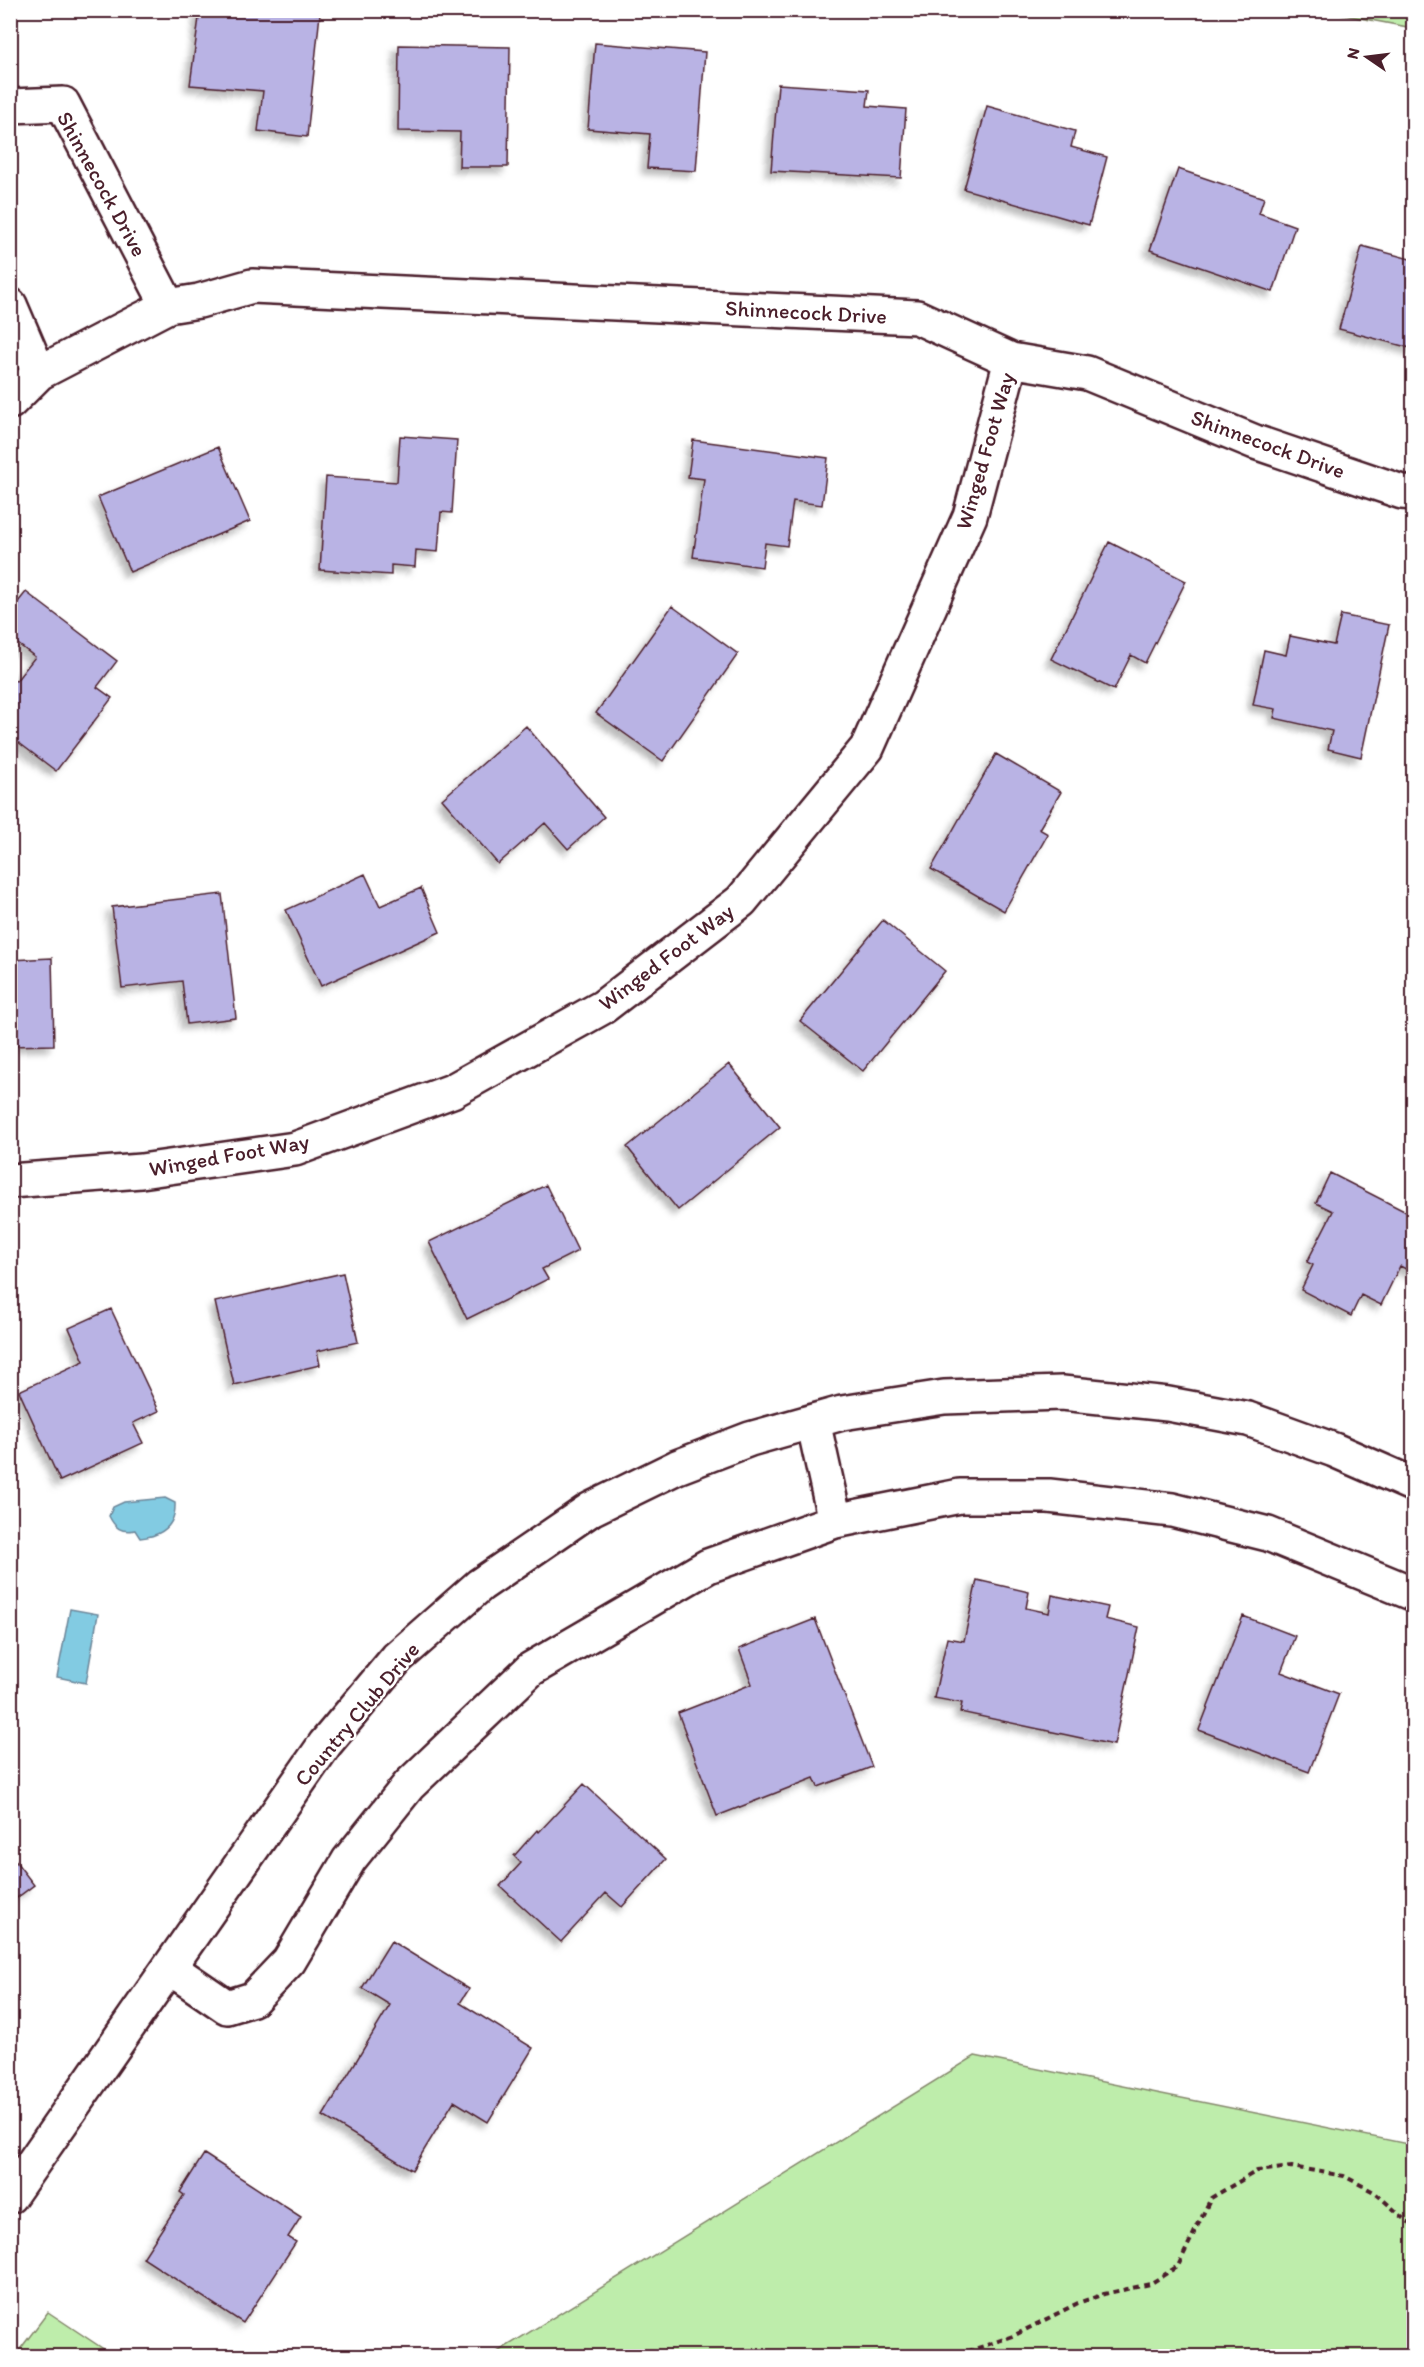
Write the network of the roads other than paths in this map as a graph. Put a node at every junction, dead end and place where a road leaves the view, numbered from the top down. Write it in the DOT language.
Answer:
graph roads {
  1 [pos="10,106"];
  2 [pos="10,305"];
  3 [pos="168,306"];
  4 [pos="1011,360"];
  5 [pos="39,373"];
  6 [pos="10,402"];
  7 [pos="1413,493"];
  8 [pos="10,1181"];
  9 [pos="813,1421"];
  10 [pos="1413,1485"];
  11 [pos="835,1521"];
  12 [pos="1413,1594"];
  13 [pos="170,1968"];
  14 [pos="10,2196"];
  1 -- 3 [label="street, Shinnecock Drive"];
  2 -- 5 [label="street"];
  3 -- 4 [label="street, Shinnecock Drive"];
  3 -- 5 [label="street, Shinnecock Drive"];
  4 -- 7 [label="street, Shinnecock Drive"];
  4 -- 8 [label="street, Winged Foot Way"];
  5 -- 6 [label="street, Shinnecock Drive"];
  9 -- 10 [label="street, Country Club Drive"];
  9 -- 11 [label="street"];
  9 -- 13 [label="street, Country Club Drive"];
  11 -- 12 [label="street"];
  11 -- 13 [label="street"];
  13 -- 14 [label="street, Country Club Drive"];
}
